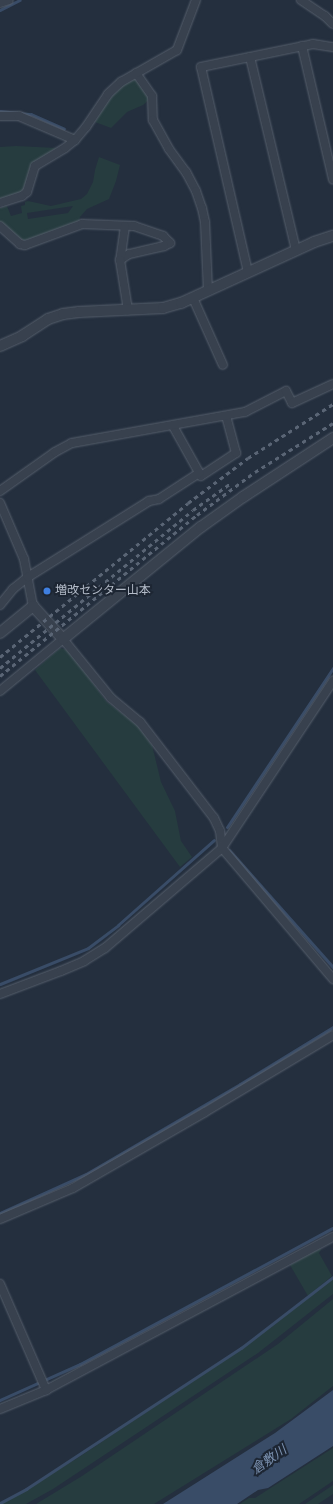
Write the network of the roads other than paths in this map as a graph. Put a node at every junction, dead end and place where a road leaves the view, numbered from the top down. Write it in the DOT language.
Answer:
graph roads {
  1 [pos="9,0"];
  2 [pos="196,0"];
  3 [pos="301,0"];
  4 [pos="0,3"];
  5 [pos="333,24"];
  6 [pos="302,46"];
  7 [pos="333,47"];
  8 [pos="250,57"];
  9 [pos="136,73"];
  10 [pos="0,116"];
  11 [pos="74,140"];
  12 [pos="333,179"];
  13 [pos="0,203"];
  14 [pos="0,226"];
  15 [pos="125,226"];
  16 [pos="333,236"];
  17 [pos="296,250"];
  18 [pos="120,260"];
  19 [pos="248,272"];
  20 [pos="208,291"];
  21 [pos="193,298"];
  22 [pos="128,310"];
  23 [pos="0,346"];
  24 [pos="223,365"];
  25 [pos="333,384"];
  26 [pos="226,416"];
  27 [pos="173,426"];
  28 [pos="333,438"];
  29 [pos="199,473"];
  30 [pos="0,491"];
  31 [pos="0,503"];
  32 [pos="28,577"];
  33 [pos="0,605"];
  34 [pos="33,606"];
  35 [pos="0,633"];
  36 [pos="63,639"];
  37 [pos="333,681"];
  38 [pos="0,690"];
  39 [pos="222,848"];
  40 [pos="333,979"];
  41 [pos="0,994"];
  42 [pos="333,1035"];
  43 [pos="0,1219"];
  44 [pos="333,1237"];
  45 [pos="0,1284"];
  46 [pos="44,1385"];
  47 [pos="0,1408"];
  1 -- 4 [label="street"];
  2 -- 9 [label="street"];
  3 -- 5 [label="street"];
  6 -- 7 [label="street"];
  6 -- 8 [label="street"];
  6 -- 12 [label="street"];
  8 -- 17 [label="street"];
  8 -- 19 [label="street"];
  9 -- 11 [label="street"];
  9 -- 20 [label="street"];
  10 -- 11 [label="street"];
  11 -- 13 [label="street"];
  14 -- 15 [label="street"];
  15 -- 18 [label="street"];
  15 -- 18 [label="street"];
  16 -- 17 [label="street"];
  17 -- 19 [label="street"];
  18 -- 22 [label="street"];
  19 -- 20 [label="street"];
  20 -- 21 [label="street"];
  21 -- 22 [label="street"];
  21 -- 24 [label="street"];
  22 -- 23 [label="street"];
  25 -- 26 [label="street"];
  26 -- 27 [label="street"];
  26 -- 29 [label="street"];
  27 -- 29 [label="street"];
  27 -- 30 [label="street"];
  28 -- 36 [label="street"];
  29 -- 32 [label="street"];
  31 -- 32 [label="street"];
  32 -- 33 [label="street"];
  32 -- 34 [label="street"];
  34 -- 35 [label="street"];
  34 -- 36 [label="street"];
  36 -- 38 [label="street"];
  36 -- 39 [label="street"];
  37 -- 39 [label="street"];
  39 -- 40 [label="street"];
  39 -- 41 [label="street"];
  42 -- 43 [label="street"];
  44 -- 46 [label="street"];
  45 -- 46 [label="street"];
  46 -- 47 [label="street"];
}
